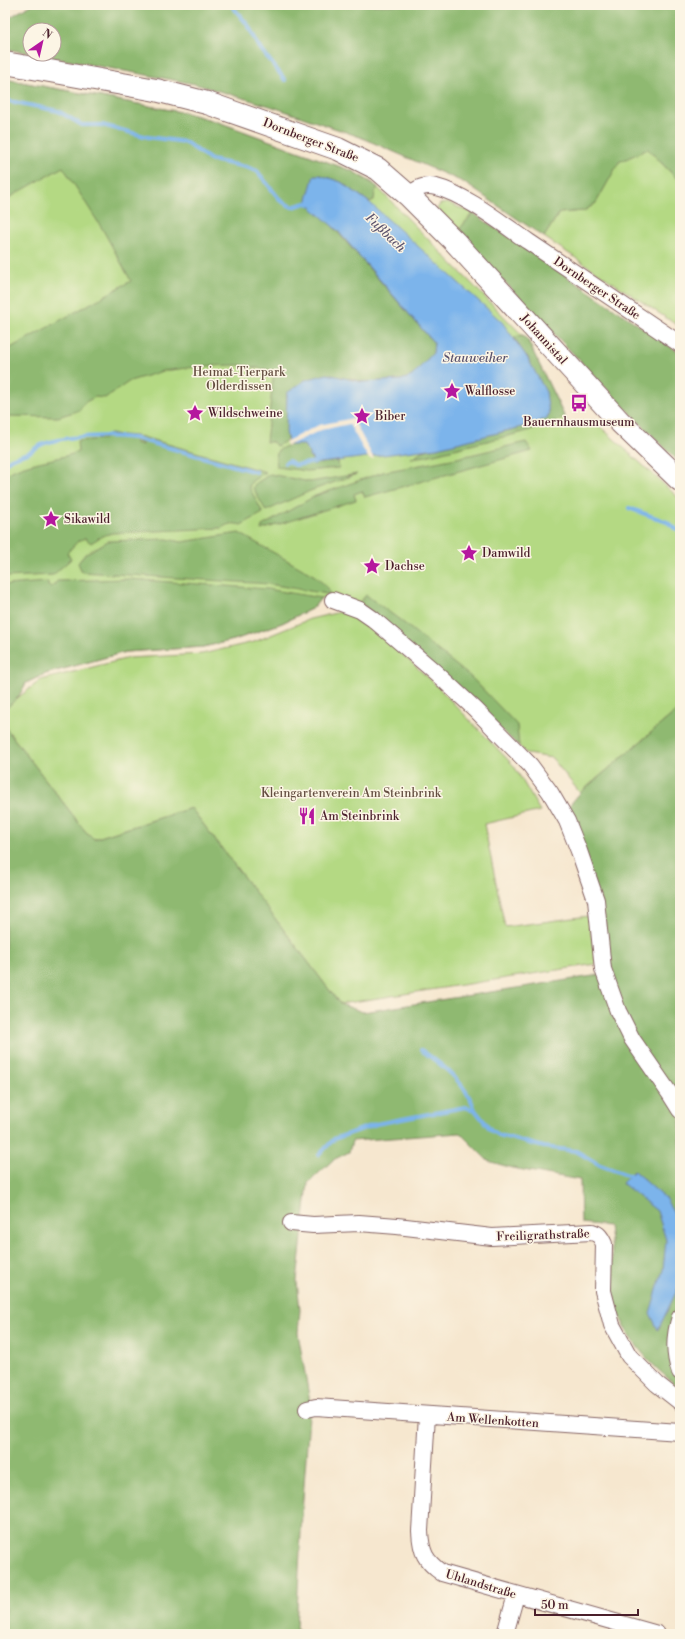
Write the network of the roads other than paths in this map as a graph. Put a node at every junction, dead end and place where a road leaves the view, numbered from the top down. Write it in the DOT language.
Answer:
graph roads {
  1 [pos="5,63"];
  2 [pos="409,196"];
  3 [pos="680,344"];
  4 [pos="680,480"];
  5 [pos="333,600"];
  6 [pos="680,1110"];
  7 [pos="291,1223"];
  8 [pos="680,1317"];
  9 [pos="680,1372"];
  10 [pos="680,1402"];
  11 [pos="307,1409"];
  12 [pos="427,1415"];
  13 [pos="680,1432"];
  14 [pos="516,1595"];
  15 [pos="505,1634"];
  16 [pos="657,1634"];
  1 -- 2 [label="main road, Dornberger Straße"];
  2 -- 3 [label="street, Dornberger Straße"];
  2 -- 4 [label="main road, Johannistal"];
  5 -- 6 [label="street"];
  7 -- 10 [label="street, Freiligrathstraße"];
  8 -- 9 [label="street"];
  11 -- 12 [label="street, Am Wellenkotten"];
  12 -- 13 [label="street, Am Wellenkotten"];
  12 -- 14 [label="street, Uhlandstraße"];
  14 -- 15 [label="street"];
  14 -- 16 [label="street, Uhlandstraße"];
}
